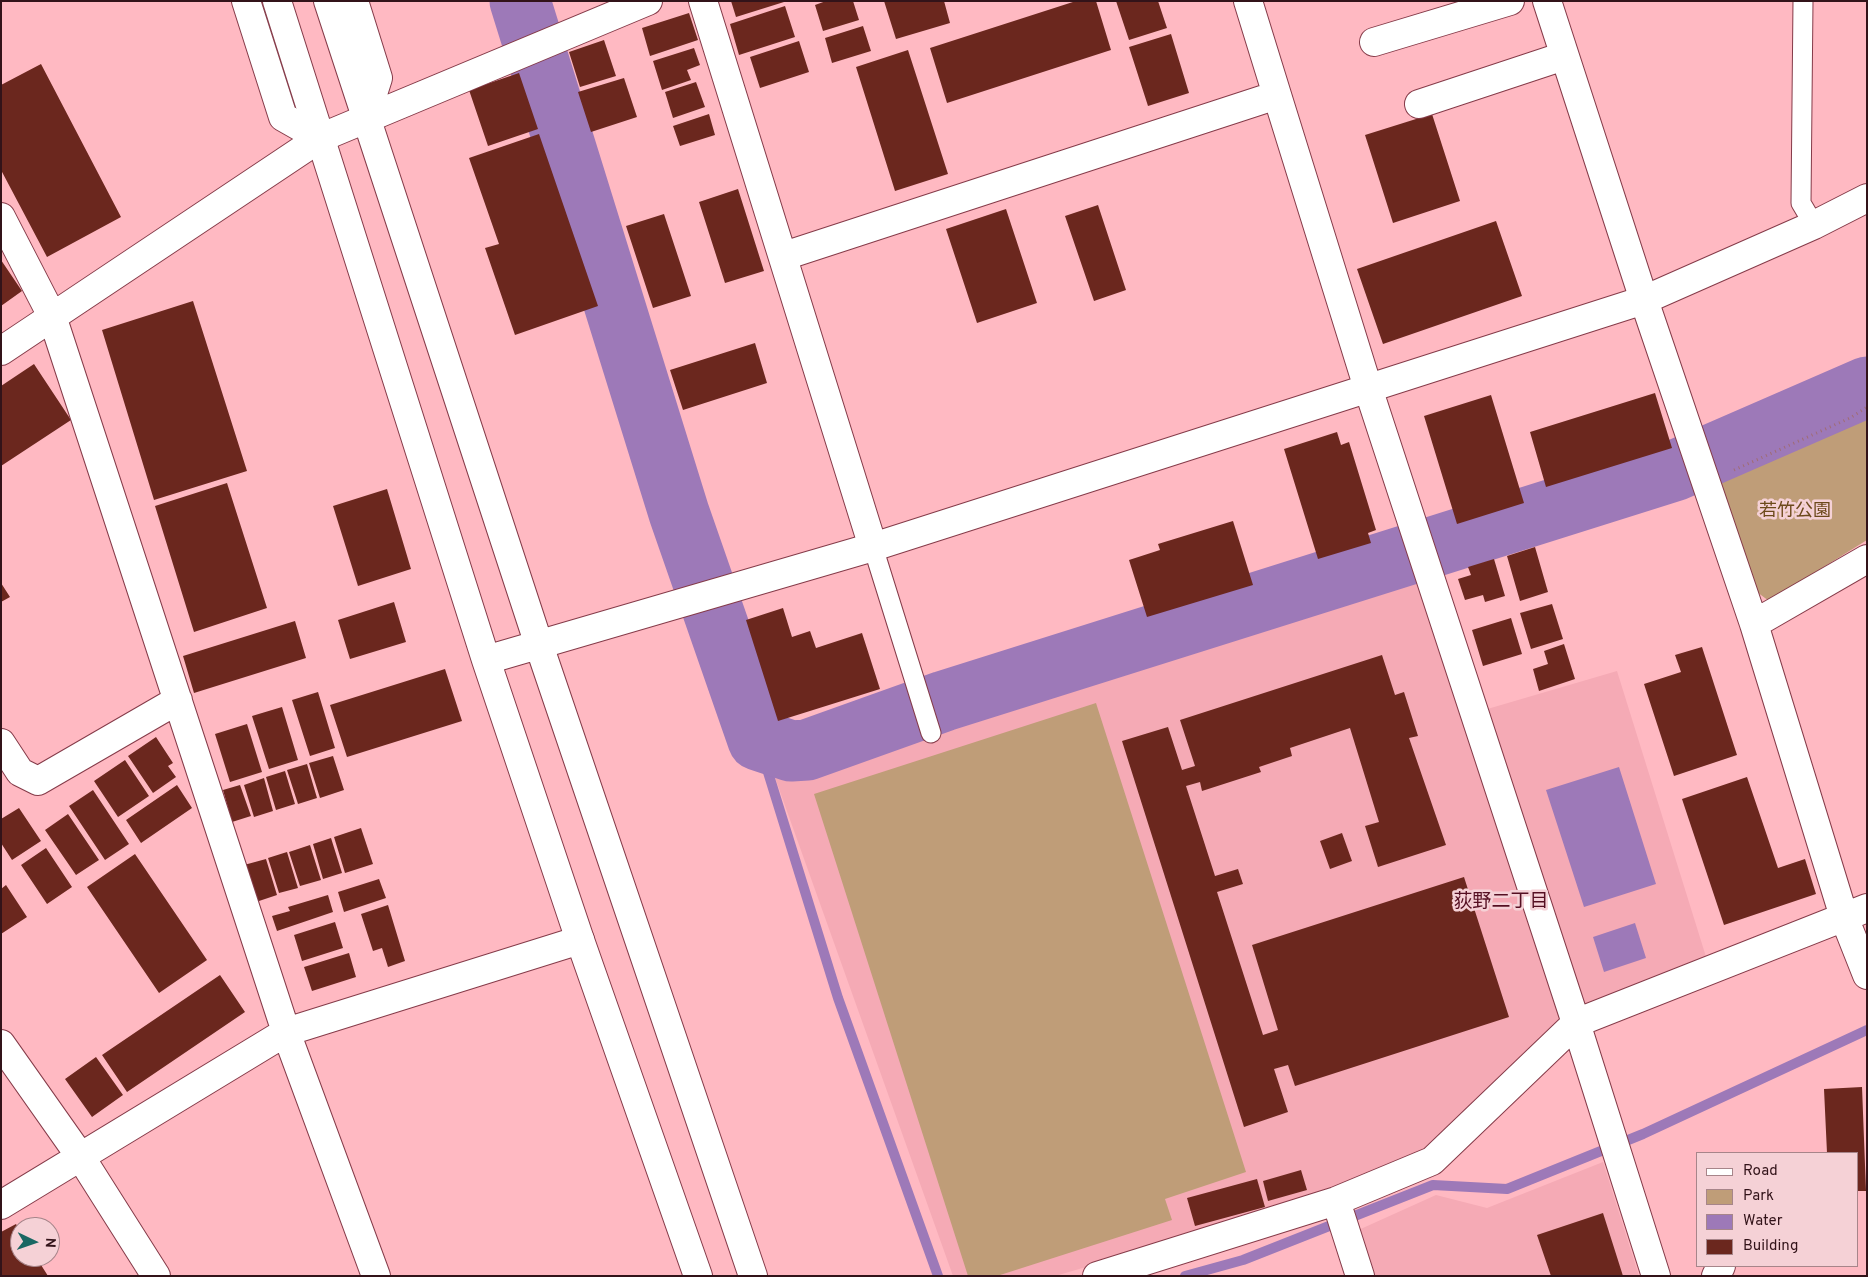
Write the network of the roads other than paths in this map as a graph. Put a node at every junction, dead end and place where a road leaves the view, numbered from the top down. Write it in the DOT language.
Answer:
graph roads {
  1 [pos="246,1"];
  2 [pos="277,1"];
  3 [pos="328,1"];
  4 [pos="354,1"];
  5 [pos="648,1"];
  6 [pos="704,1"];
  7 [pos="1248,1"];
  8 [pos="1510,1"];
  9 [pos="1547,1"];
  10 [pos="1803,1"];
  11 [pos="1374,42"];
  12 [pos="1564,56"];
  13 [pos="1277,95"];
  14 [pos="1419,104"];
  15 [pos="365,119"];
  16 [pos="320,138"];
  17 [pos="1867,198"];
  18 [pos="1,217"];
  19 [pos="1814,225"];
  20 [pos="784,256"];
  21 [pos="1644,300"];
  22 [pos="52,316"];
  23 [pos="1,351"];
  24 [pos="1368,388"];
  25 [pos="873,547"];
  26 [pos="1867,559"];
  27 [pos="1754,624"];
  28 [pos="539,645"];
  29 [pos="486,660"];
  30 [pos="178,700"];
  31 [pos="931,733"];
  32 [pos="1,742"];
  33 [pos="1855,913"];
  34 [pos="580,940"];
  35 [pos="1867,975"];
  36 [pos="1576,1023"];
  37 [pos="286,1032"];
  38 [pos="1,1044"];
  39 [pos="80,1156"];
  40 [pos="1336,1201"];
  41 [pos="1,1205"];
  42 [pos="156,1276"];
  43 [pos="376,1276"];
  44 [pos="698,1276"];
  45 [pos="753,1276"];
  46 [pos="1097,1276"];
  47 [pos="1360,1276"];
  48 [pos="1656,1276"];
  1 -- 16 [label="street"];
  2 -- 16 [label="street"];
  3 -- 15 [label="street"];
  4 -- 15 [label="street"];
  5 -- 15 [label="street"];
  6 -- 20 [label="street"];
  7 -- 13 [label="street"];
  8 -- 11 [label="street"];
  9 -- 12 [label="street"];
  10 -- 19 [label="lane"];
  12 -- 14 [label="street"];
  12 -- 21 [label="street"];
  13 -- 20 [label="street"];
  13 -- 24 [label="street"];
  15 -- 16 [label="street"];
  15 -- 28 [label="street"];
  16 -- 22 [label="street"];
  16 -- 29 [label="street"];
  17 -- 19 [label="street"];
  18 -- 22 [label="street"];
  19 -- 21 [label="street"];
  20 -- 25 [label="street"];
  21 -- 24 [label="street"];
  21 -- 27 [label="street"];
  22 -- 23 [label="street"];
  22 -- 30 [label="street"];
  24 -- 25 [label="street"];
  24 -- 36 [label="street"];
  25 -- 28 [label="street"];
  25 -- 31 [label="lane"];
  26 -- 27 [label="street"];
  27 -- 33 [label="street"];
  28 -- 29 [label="street"];
  28 -- 45 [label="street"];
  29 -- 34 [label="street"];
  30 -- 32 [label="street"];
  30 -- 37 [label="street"];
  33 -- 35 [label="street"];
  33 -- 36 [label="street"];
  34 -- 37 [label="street"];
  34 -- 44 [label="street"];
  36 -- 40 [label="street"];
  36 -- 48 [label="street"];
  37 -- 39 [label="street"];
  37 -- 43 [label="street"];
  38 -- 39 [label="street"];
  39 -- 41 [label="street"];
  39 -- 42 [label="street"];
  40 -- 46 [label="street"];
  40 -- 47 [label="street"];
}
